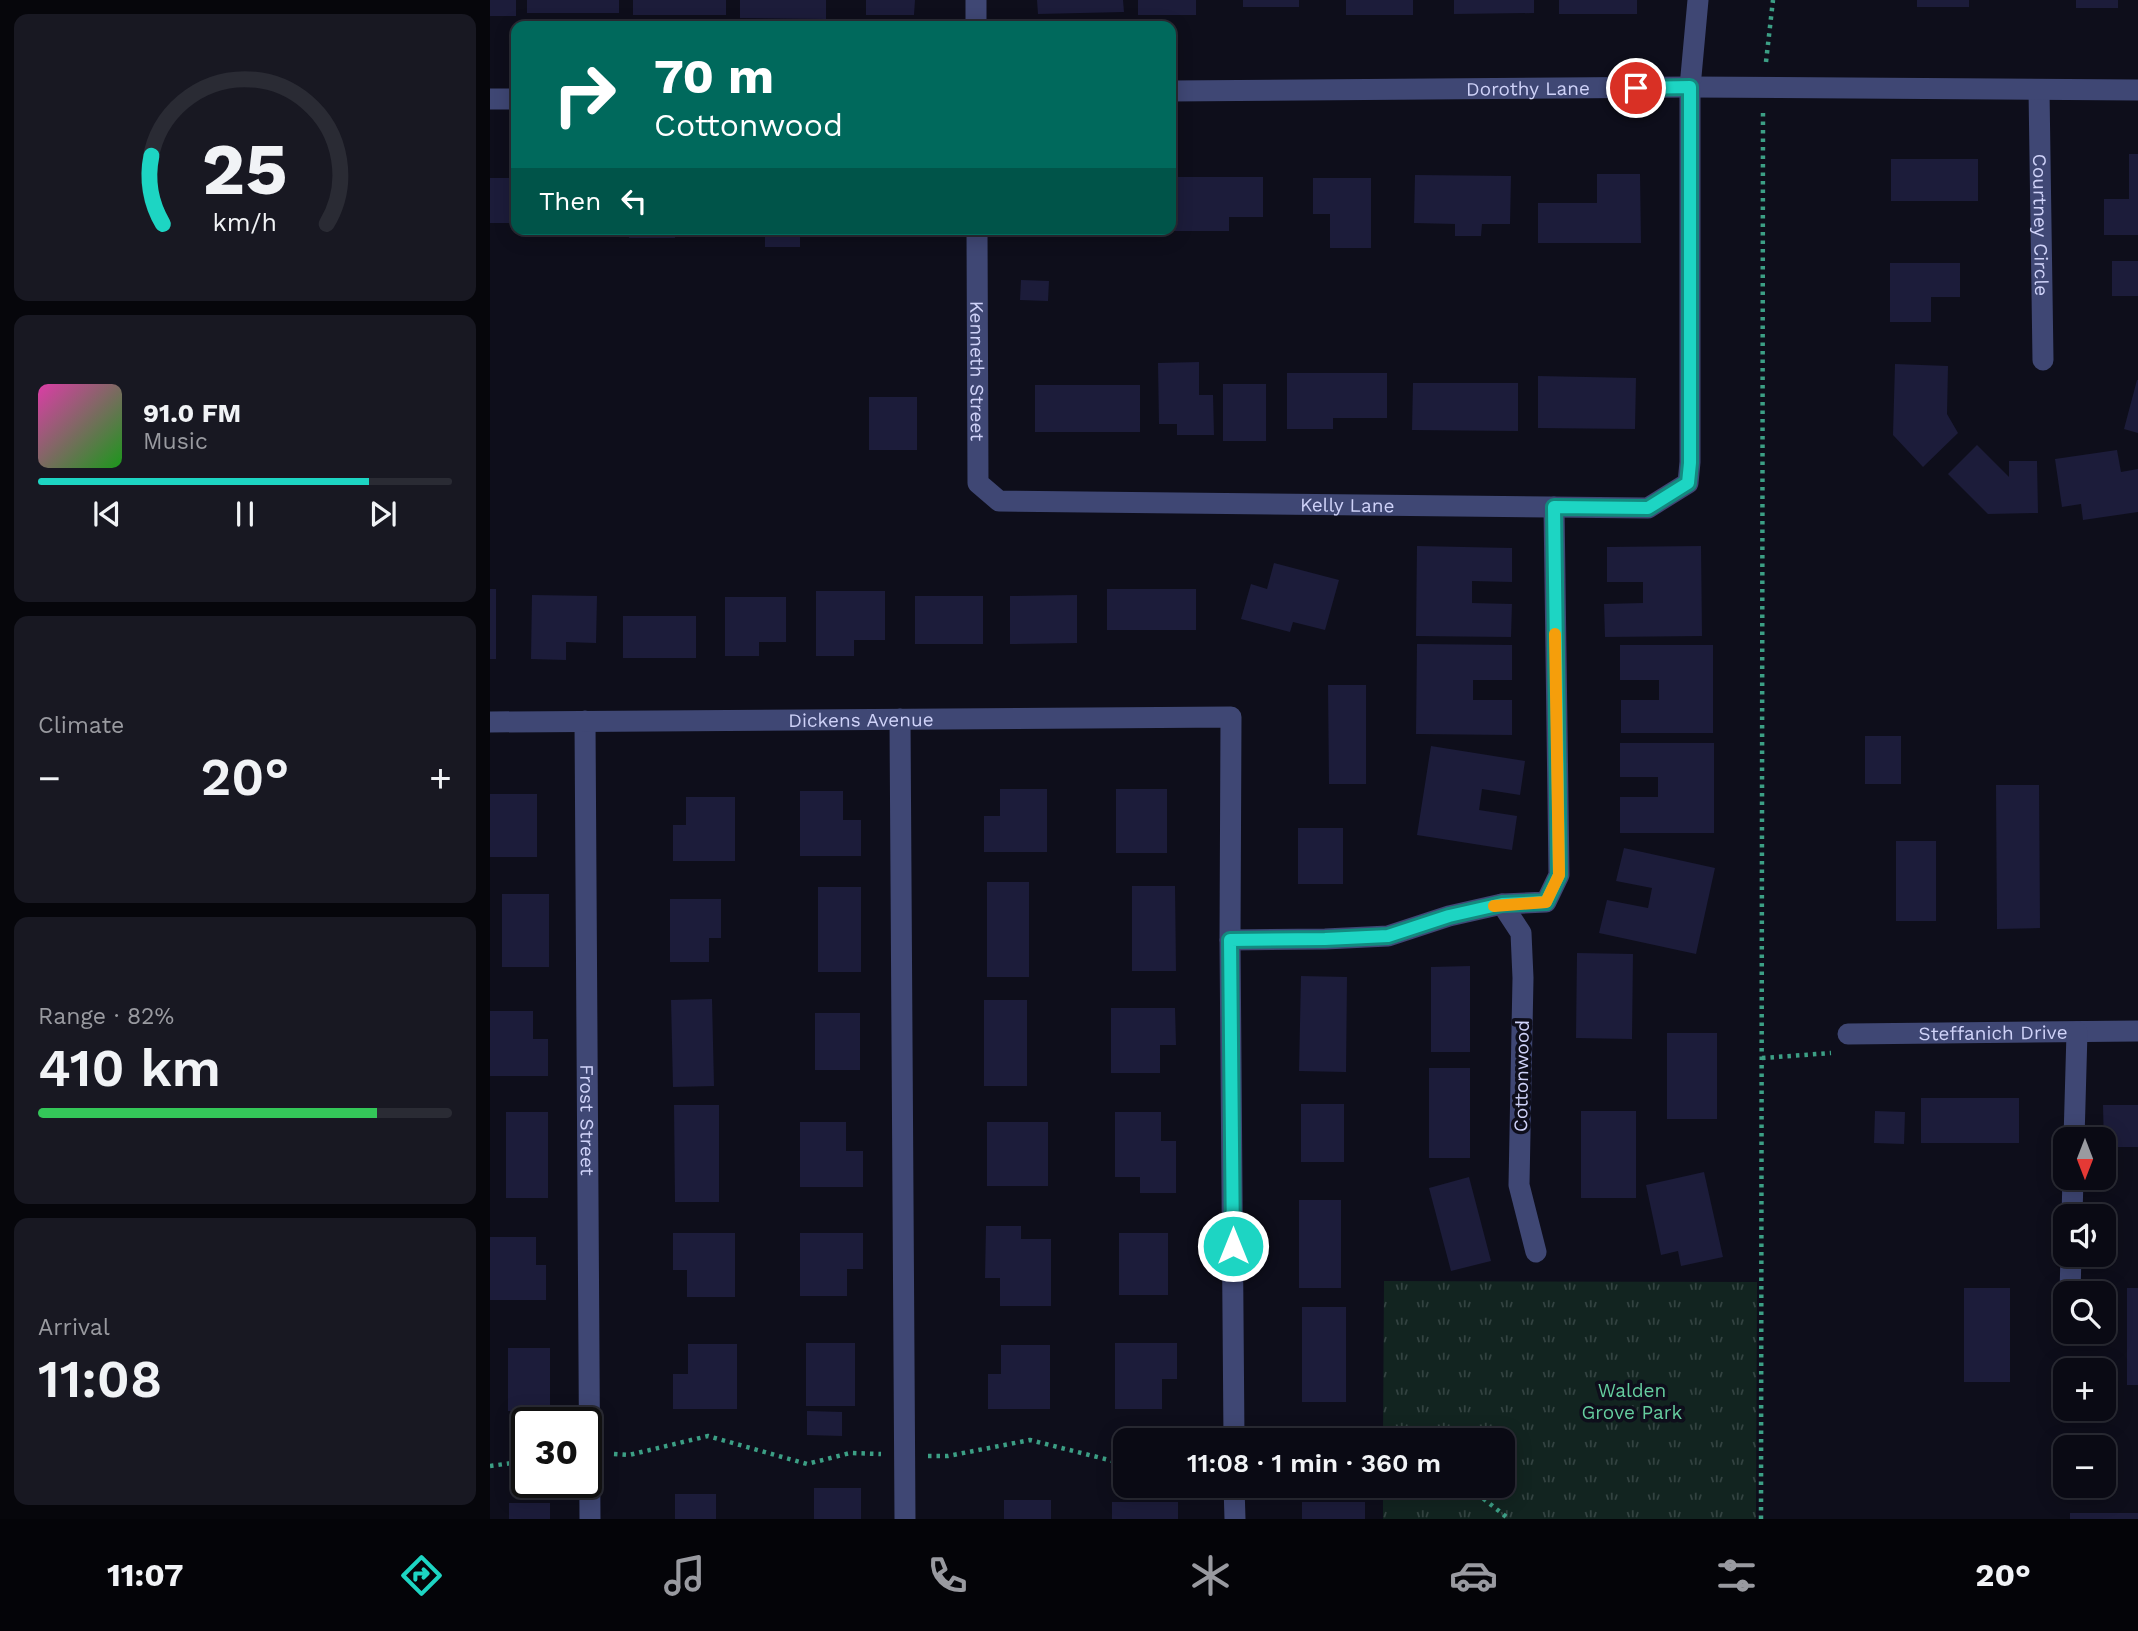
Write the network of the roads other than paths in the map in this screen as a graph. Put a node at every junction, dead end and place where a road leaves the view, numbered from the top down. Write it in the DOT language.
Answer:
graph roads {
  1 [pos="976,0"];
  2 [pos="1698,0"];
  3 [pos="976,21"];
  4 [pos="1690,87"];
  5 [pos="2039,90"];
  6 [pos="2138,90"];
  7 [pos="1176,91"];
  8 [pos="490,99"];
  9 [pos="511,99"];
  10 [pos="977,235"];
  11 [pos="2043,360"];
  12 [pos="999,501"];
  13 [pos="1554,507"];
  14 [pos="900,719"];
  15 [pos="584,721"];
  16 [pos="490,722"];
  17 [pos="1502,904"];
  18 [pos="1230,940"];
  19 [pos="2138,1031"];
  20 [pos="2077,1032"];
  21 [pos="1848,1034"];
  22 [pos="2074,1127"];
  23 [pos="1536,1252"];
  24 [pos="1234,1428"];
  25 [pos="1234,1498"];
  26 [pos="590,1519"];
  27 [pos="905,1519"];
  28 [pos="1235,1519"];
  1 -- 3 [label="street"];
  2 -- 4 [label="street"];
  4 -- 5 [label="street, Dorothy Lane"];
  4 -- 7 [label="street, Dorothy Lane"];
  4 -- 13 [label="street, Kelly Lane"];
  5 -- 6 [label="street, Dorothy Lane"];
  5 -- 11 [label="street, Courtney Circle"];
  8 -- 9 [label="street"];
  10 -- 12 [label="street, Kenneth Street"];
  12 -- 13 [label="street, Kelly Lane"];
  13 -- 17 [label="street"];
  14 -- 15 [label="street, Dickens Avenue"];
  14 -- 18 [label="street, Dickens Avenue"];
  14 -- 27 [label="street"];
  15 -- 16 [label="street, Dickens Avenue"];
  15 -- 26 [label="street, Frost Street"];
  17 -- 18 [label="street"];
  17 -- 23 [label="street, Cottonwood"];
  18 -- 24 [label="street"];
  19 -- 20 [label="street, Steffanich Drive"];
  20 -- 21 [label="street, Steffanich Drive"];
  20 -- 22 [label="street"];
  25 -- 28 [label="street"];
}
